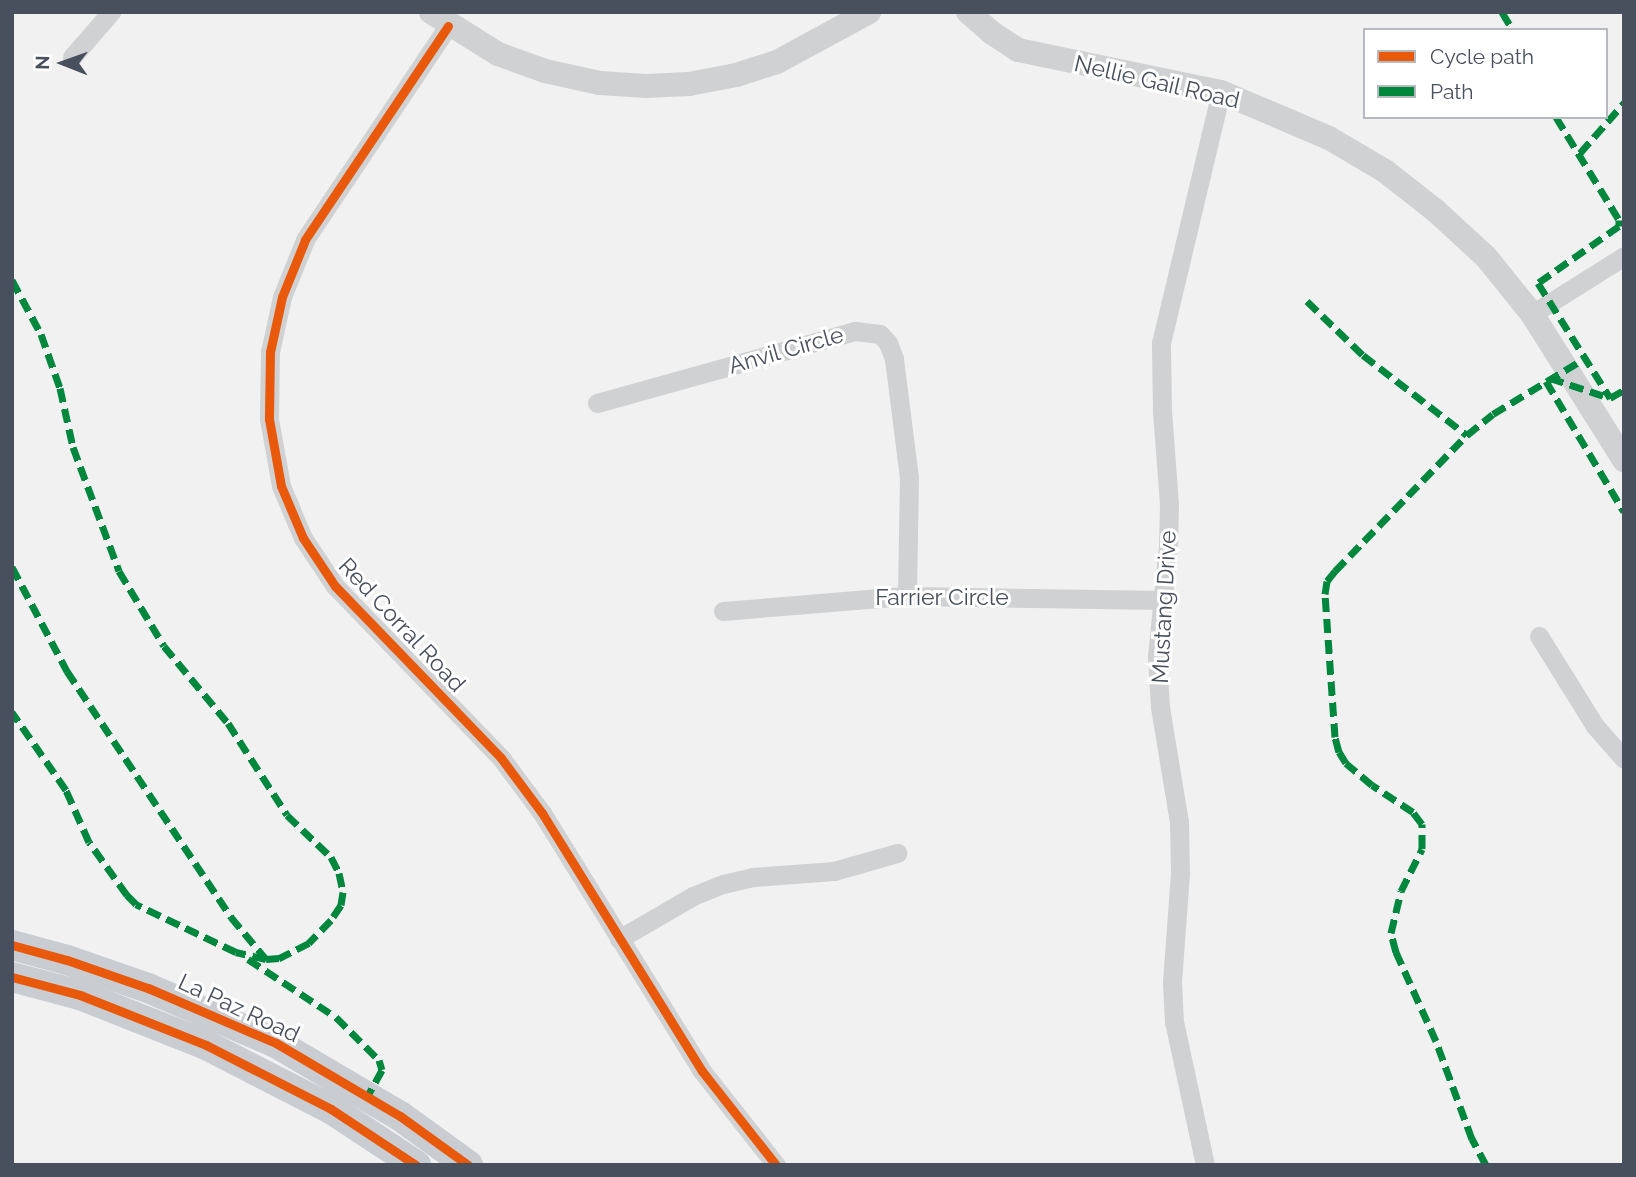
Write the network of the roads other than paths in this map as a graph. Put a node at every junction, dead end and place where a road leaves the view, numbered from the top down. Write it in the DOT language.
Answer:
graph roads {
  1 [pos="111,12"];
  2 [pos="869,12"];
  3 [pos="968,12"];
  4 [pos="440,19"];
  5 [pos="72,57"];
  6 [pos="1221,92"];
  7 [pos="1624,256"];
  8 [pos="1532,314"];
  9 [pos="597,403"];
  10 [pos="1624,460"];
  11 [pos="907,596"];
  12 [pos="1161,600"];
  13 [pos="723,611"];
  14 [pos="1539,636"];
  15 [pos="1624,759"];
  16 [pos="897,853"];
  17 [pos="620,939"];
  18 [pos="12,945"];
  19 [pos="12,977"];
  20 [pos="416,1165"];
  21 [pos="468,1165"];
  22 [pos="776,1165"];
  23 [pos="1205,1165"];
  1 -- 5 [label="street"];
  2 -- 4 [label="street"];
  3 -- 6 [label="street, Nellie Gail Road"];
  4 -- 17 [label="street, Red Corral Road"];
  6 -- 8 [label="street, Nellie Gail Road"];
  6 -- 12 [label="street, Mustang Drive"];
  7 -- 8 [label="street"];
  8 -- 10 [label="street, Nellie Gail Road"];
  9 -- 11 [label="street, Anvil Circle"];
  11 -- 12 [label="street, Farrier Circle"];
  11 -- 13 [label="street, Farrier Circle"];
  12 -- 23 [label="street, Mustang Drive"];
  14 -- 15 [label="street"];
  16 -- 17 [label="street"];
  17 -- 22 [label="street, Red Corral Road"];
  18 -- 21 [label="main road, La Paz Road"];
  19 -- 20 [label="main road, La Paz Road"];
}
